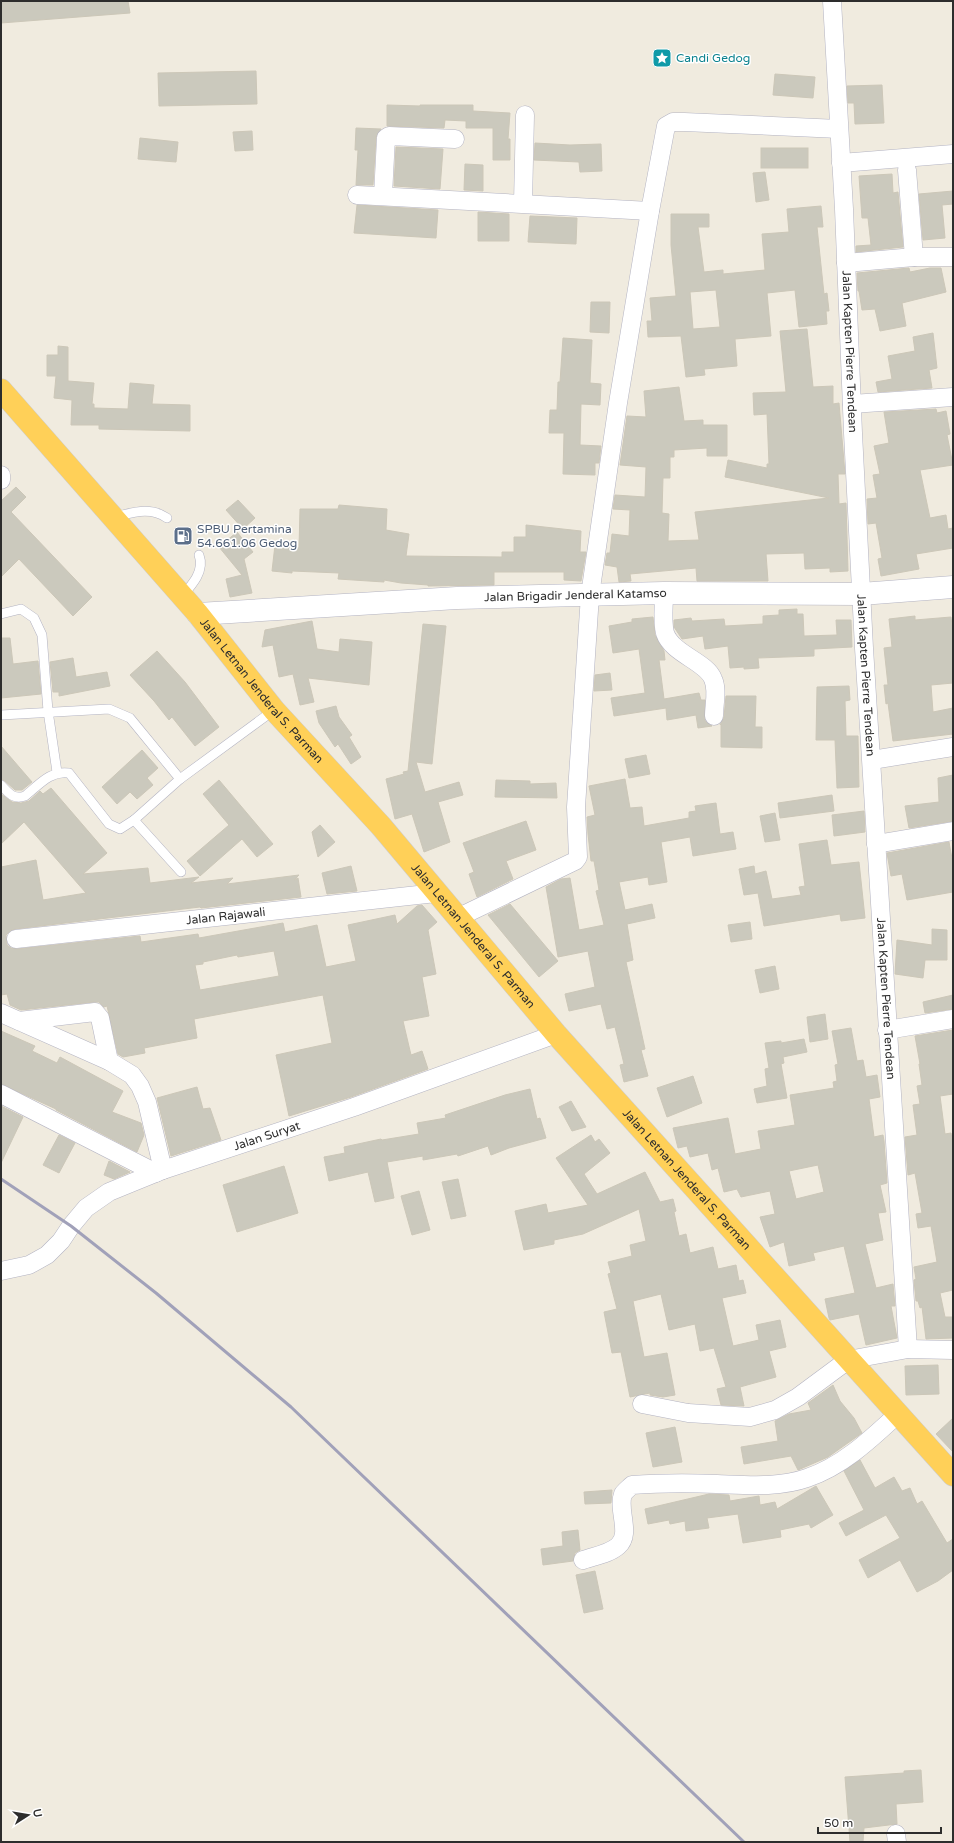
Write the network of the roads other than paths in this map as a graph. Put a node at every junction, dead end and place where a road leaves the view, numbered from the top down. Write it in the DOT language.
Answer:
graph roads {
  1 [pos="832,1"];
  2 [pos="526,115"];
  3 [pos="839,129"];
  4 [pos="455,139"];
  5 [pos="953,154"];
  6 [pos="841,163"];
  7 [pos="907,170"];
  8 [pos="357,195"];
  9 [pos="383,195"];
  10 [pos="523,203"];
  11 [pos="650,211"];
  12 [pos="914,257"];
  13 [pos="953,257"];
  14 [pos="846,263"];
  15 [pos="953,396"];
  16 [pos="4,401"];
  17 [pos="852,404"];
  18 [pos="1,475"];
  19 [pos="1,480"];
  20 [pos="114,517"];
  21 [pos="167,518"];
  22 [pos="199,555"];
  23 [pos="953,587"];
  24 [pos="664,592"];
  25 [pos="861,594"];
  26 [pos="590,595"];
  27 [pos="182,596"];
  28 [pos="1,614"];
  29 [pos="198,614"];
  30 [pos="274,710"];
  31 [pos="48,711"];
  32 [pos="1,715"];
  33 [pos="714,716"];
  34 [pos="953,747"];
  35 [pos="872,760"];
  36 [pos="57,772"];
  37 [pos="180,779"];
  38 [pos="1,785"];
  39 [pos="134,820"];
  40 [pos="953,831"];
  41 [pos="876,844"];
  42 [pos="181,872"];
  43 [pos="436,893"];
  44 [pos="457,918"];
  45 [pos="16,939"];
  46 [pos="1,1013"];
  47 [pos="953,1019"];
  48 [pos="18,1021"];
  49 [pos="887,1030"];
  50 [pos="556,1034"];
  51 [pos="109,1061"];
  52 [pos="1,1094"];
  53 [pos="160,1172"];
  54 [pos="1,1271"];
  55 [pos="908,1350"];
  56 [pos="953,1350"];
  57 [pos="848,1360"];
  58 [pos="642,1404"];
  59 [pos="899,1413"];
  60 [pos="953,1475"];
  61 [pos="583,1560"];
  1 -- 3 [label="street, Jalan Kapten Pierre Tendean"];
  2 -- 10 [label="street"];
  3 -- 6 [label="street, Jalan Kapten Pierre Tendean"];
  3 -- 11 [label="street"];
  4 -- 9 [label="street"];
  5 -- 6 [label="street"];
  6 -- 14 [label="street, Jalan Kapten Pierre Tendean"];
  7 -- 12 [label="street"];
  8 -- 9 [label="street"];
  9 -- 10 [label="street"];
  10 -- 11 [label="street"];
  11 -- 26 [label="street"];
  12 -- 13 [label="street"];
  12 -- 14 [label="street"];
  14 -- 17 [label="street, Jalan Kapten Pierre Tendean"];
  15 -- 17 [label="street"];
  16 -- 20 [label="highway, Jalan Letnan Jenderal S. Parman"];
  17 -- 25 [label="street, Jalan Kapten Pierre Tendean"];
  18 -- 19 [label="street"];
  20 -- 21 [label="lane"];
  20 -- 27 [label="highway, Jalan Letnan Jenderal S. Parman"];
  22 -- 27 [label="lane"];
  23 -- 25 [label="street, Jalan Brigadir Jenderal Katamso"];
  24 -- 25 [label="street, Jalan Brigadir Jenderal Katamso"];
  24 -- 26 [label="street, Jalan Brigadir Jenderal Katamso"];
  24 -- 33 [label="street"];
  25 -- 35 [label="street, Jalan Kapten Pierre Tendean"];
  26 -- 29 [label="street, Jalan Brigadir Jenderal Katamso"];
  26 -- 44 [label="street"];
  27 -- 29 [label="highway, Jalan Letnan Jenderal S. Parman"];
  28 -- 31 [label="lane"];
  29 -- 30 [label="highway, Jalan Letnan Jenderal S. Parman"];
  30 -- 37 [label="lane"];
  30 -- 43 [label="highway, Jalan Letnan Jenderal S. Parman"];
  31 -- 32 [label="lane"];
  31 -- 36 [label="lane"];
  31 -- 37 [label="lane"];
  34 -- 35 [label="street"];
  35 -- 41 [label="street, Jalan Kapten Pierre Tendean"];
  36 -- 38 [label="lane"];
  36 -- 39 [label="lane"];
  37 -- 39 [label="lane"];
  39 -- 42 [label="lane"];
  40 -- 41 [label="street"];
  41 -- 49 [label="street, Jalan Kapten Pierre Tendean"];
  43 -- 44 [label="highway, Jalan Letnan Jenderal S. Parman"];
  43 -- 45 [label="street, Jalan Rajawali"];
  44 -- 50 [label="highway, Jalan Letnan Jenderal S. Parman"];
  46 -- 48 [label="street"];
  47 -- 49 [label="street"];
  48 -- 51 [label="street"];
  48 -- 51 [label="street"];
  49 -- 55 [label="street, Jalan Kapten Pierre Tendean"];
  50 -- 53 [label="street, Jalan Suryat"];
  50 -- 57 [label="highway, Jalan Letnan Jenderal S. Parman"];
  51 -- 53 [label="street"];
  52 -- 53 [label="street"];
  53 -- 54 [label="street, Jalan Suryat"];
  55 -- 56 [label="street"];
  55 -- 57 [label="street"];
  57 -- 58 [label="street"];
  57 -- 59 [label="highway, Jalan Letnan Jenderal S. Parman"];
  59 -- 60 [label="highway, Jalan Letnan Jenderal S. Parman"];
  59 -- 61 [label="street"];
}
